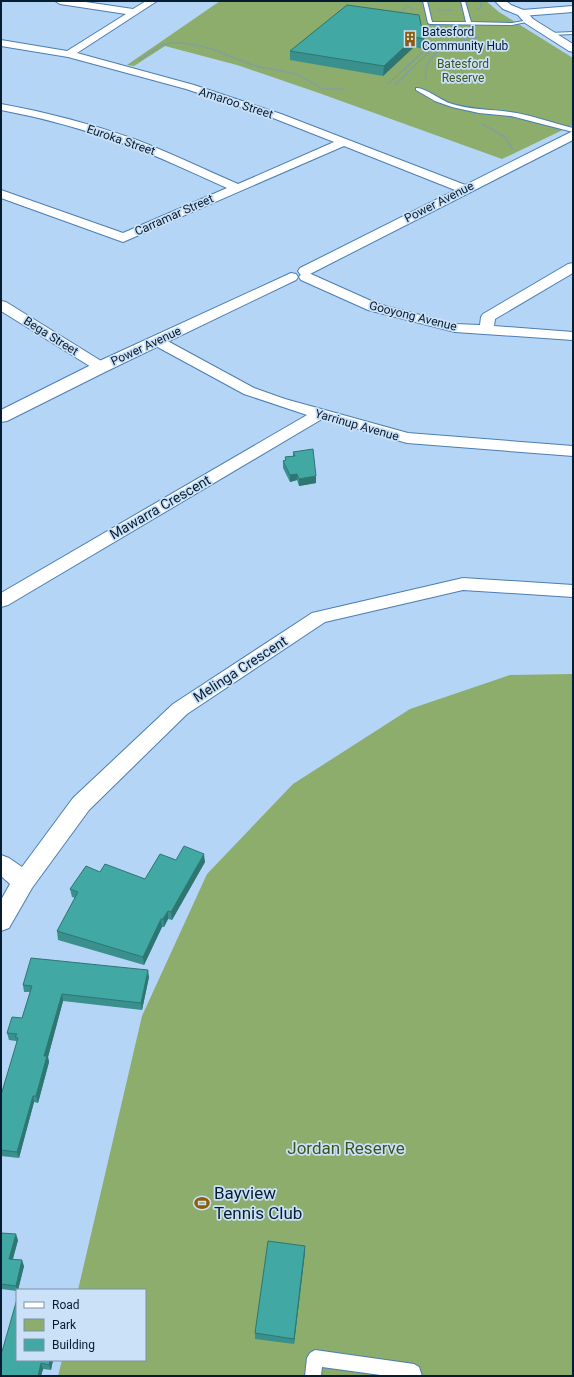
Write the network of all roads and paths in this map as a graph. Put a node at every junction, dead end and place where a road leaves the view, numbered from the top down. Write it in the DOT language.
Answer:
graph roads {
  1 [pos="60,1"];
  2 [pos="152,1"];
  3 [pos="425,1"];
  4 [pos="463,1"];
  5 [pos="500,1"];
  6 [pos="573,9"];
  7 [pos="417,11"];
  8 [pos="135,12"];
  9 [pos="525,17"];
  10 [pos="394,18"];
  11 [pos="469,23"];
  12 [pos="426,30"];
  13 [pos="573,33"];
  14 [pos="550,34"];
  15 [pos="482,35"];
  16 [pos="1,43"];
  17 [pos="442,46"];
  18 [pos="445,47"];
  19 [pos="573,49"];
  20 [pos="424,50"];
  21 [pos="430,51"];
  22 [pos="438,53"];
  23 [pos="69,54"];
  24 [pos="407,65"];
  25 [pos="413,66"];
  26 [pos="127,69"];
  27 [pos="388,84"];
  28 [pos="395,85"];
  29 [pos="344,89"];
  30 [pos="418,89"];
  31 [pos="1,107"];
  32 [pos="573,130"];
  33 [pos="573,135"];
  34 [pos="344,142"];
  35 [pos="237,188"];
  36 [pos="464,189"];
  37 [pos="1,194"];
  38 [pos="573,267"];
  39 [pos="301,275"];
  40 [pos="1,305"];
  41 [pos="487,330"];
  42 [pos="573,336"];
  43 [pos="157,341"];
  44 [pos="101,367"];
  45 [pos="319,414"];
  46 [pos="1,418"];
  47 [pos="573,451"];
  48 [pos="573,591"];
  49 [pos="1,600"];
  50 [pos="1,864"];
  51 [pos="24,881"];
  52 [pos="1,922"];
  53 [pos="313,1376"];
  54 [pos="414,1376"];
  1 -- 8 [label="street"];
  2 -- 8 [label="street"];
  3 -- 11 [label="lane"];
  4 -- 11 [label="lane"];
  5 -- 9 [label="street"];
  6 -- 9 [label="street"];
  7 -- 10 [label="path"];
  8 -- 23 [label="street"];
  9 -- 11 [label="lane"];
  9 -- 14 [label="street"];
  12 -- 20 [label="path"];
  13 -- 14 [label="lane"];
  14 -- 19 [label="street"];
  15 -- 17 [label="path"];
  16 -- 23 [label="street, Amaroo Street"];
  17 -- 18 [label="path"];
  17 -- 21 [label="path"];
  20 -- 21 [label="path"];
  20 -- 24 [label="path"];
  21 -- 22 [label="path"];
  21 -- 25 [label="path"];
  23 -- 26 [label="street, Amaroo Street"];
  24 -- 25 [label="path"];
  24 -- 27 [label="path"];
  25 -- 28 [label="path"];
  26 -- 29 [label="path"];
  26 -- 34 [label="street, Amaroo Street"];
  30 -- 32 [label="lane"];
  31 -- 35 [label="street, Euroka Street"];
  33 -- 36 [label="street, Power Avenue"];
  34 -- 35 [label="street, Carramar Street"];
  34 -- 36 [label="street, Amaroo Street"];
  35 -- 37 [label="street, Carramar Street"];
  36 -- 39 [label="street, Power Avenue"];
  38 -- 41 [label="street"];
  39 -- 41 [label="street, Gooyong Avenue"];
  39 -- 43 [label="street, Power Avenue"];
  40 -- 44 [label="street, Bega Street"];
  41 -- 42 [label="street, Gooyong Avenue"];
  43 -- 44 [label="street, Power Avenue"];
  43 -- 45 [label="street, Yarrinup Avenue"];
  44 -- 46 [label="street, Power Avenue"];
  45 -- 47 [label="street, Yarrinup Avenue"];
  45 -- 49 [label="street, Mawarra Crescent"];
  48 -- 51 [label="street, Melinga Crescent"];
  50 -- 51 [label="street"];
  51 -- 52 [label="street, Melinga Crescent"];
  53 -- 54 [label="lane"];
}
